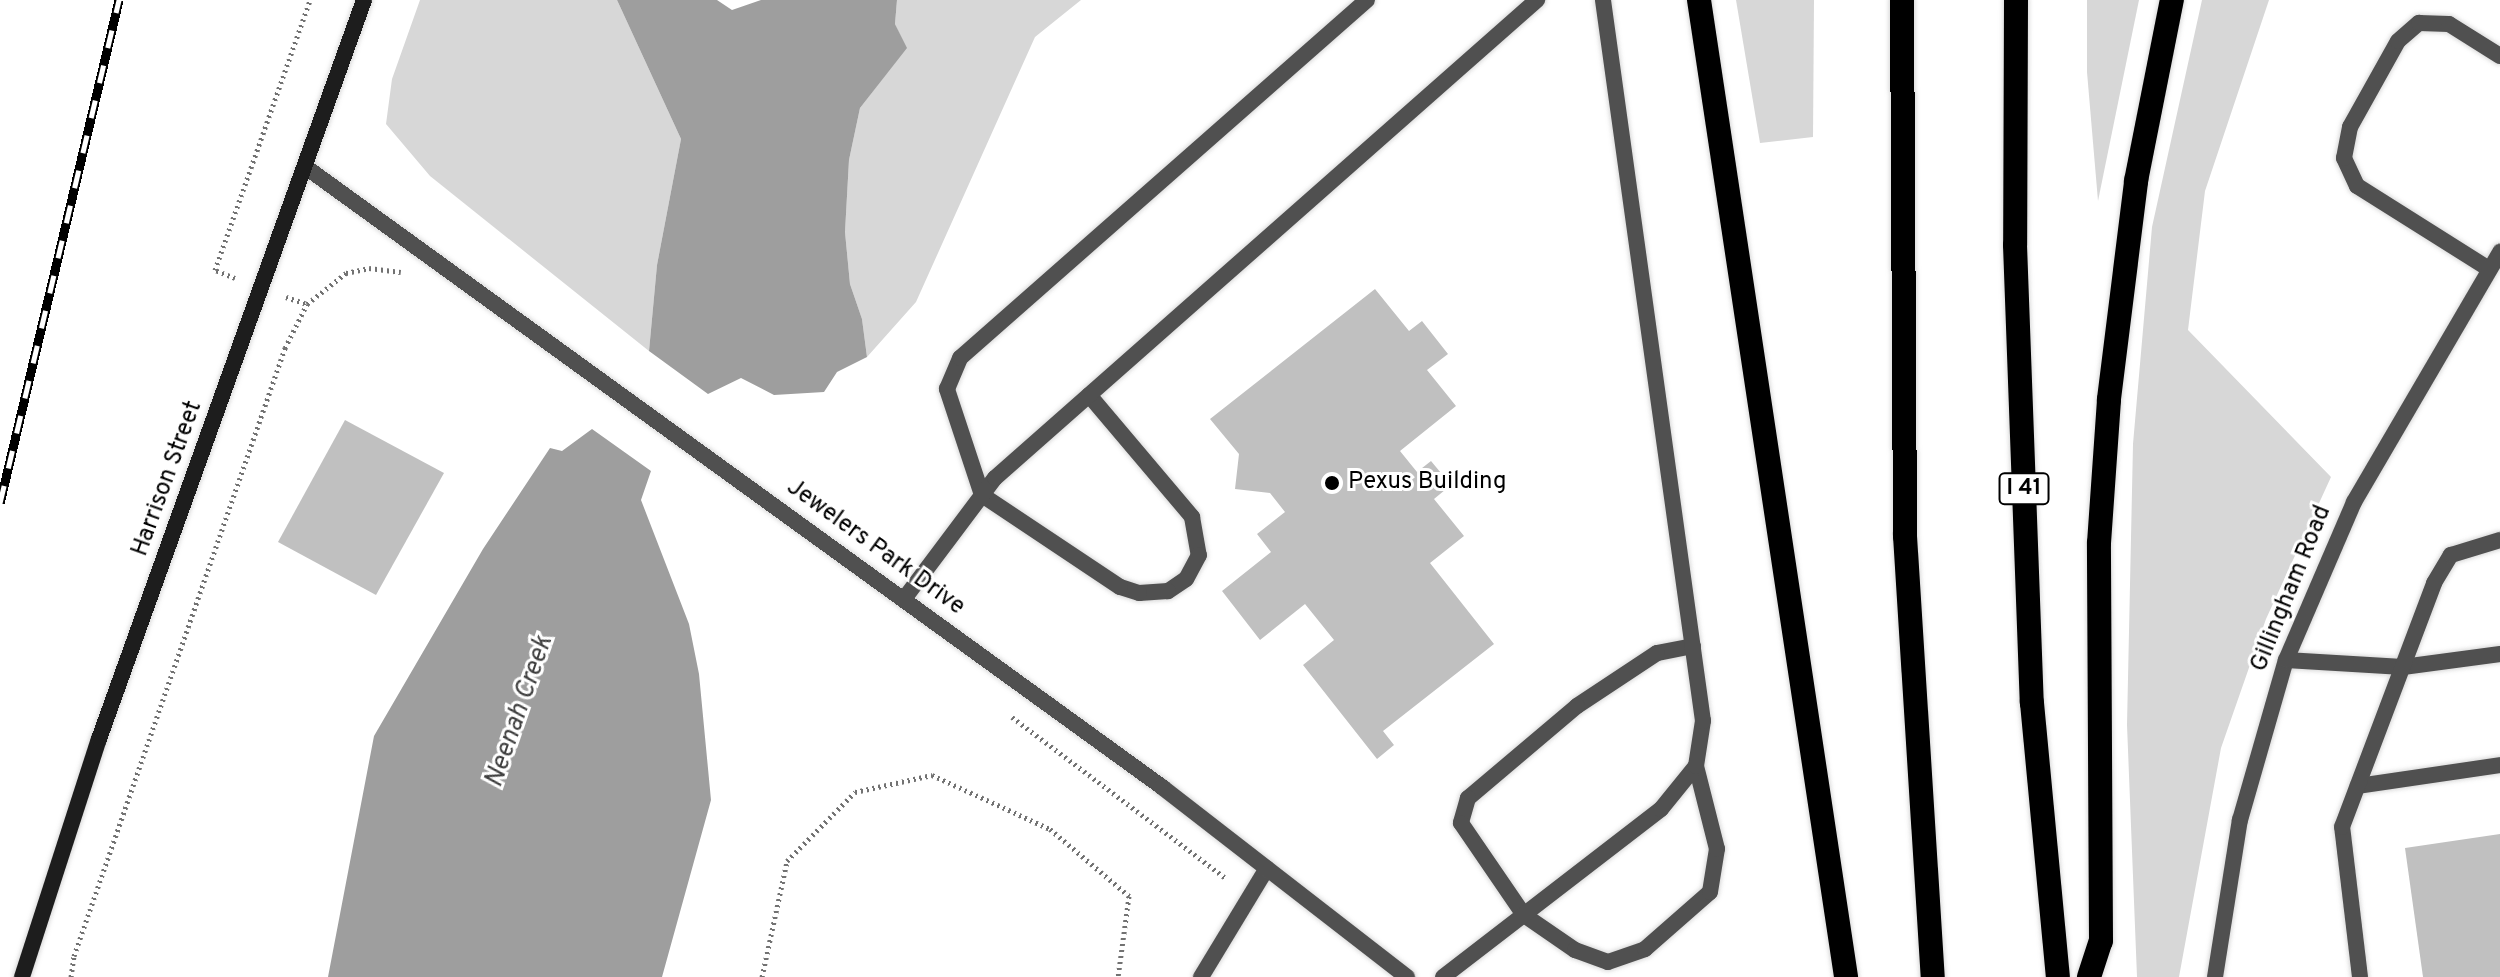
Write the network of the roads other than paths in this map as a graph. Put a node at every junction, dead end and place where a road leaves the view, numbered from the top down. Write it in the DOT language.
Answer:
graph roads {
  1 [pos="364,0"];
  2 [pos="1367,0"];
  3 [pos="1537,0"];
  4 [pos="1603,0"];
  5 [pos="1699,0"];
  6 [pos="1902,0"];
  7 [pos="2016,0"];
  8 [pos="2172,0"];
  9 [pos="2500,56"];
  10 [pos="307,168"];
  11 [pos="2500,252"];
  12 [pos="2489,269"];
  13 [pos="1089,395"];
  14 [pos="982,495"];
  15 [pos="2500,540"];
  16 [pos="904,599"];
  17 [pos="1693,646"];
  18 [pos="2500,654"];
  19 [pos="2286,660"];
  20 [pos="2403,667"];
  21 [pos="2500,765"];
  22 [pos="1696,766"];
  23 [pos="2358,786"];
  24 [pos="1267,868"];
  25 [pos="1524,915"];
  26 [pos="22,977"];
  27 [pos="1201,977"];
  28 [pos="1407,977"];
  29 [pos="1443,977"];
  30 [pos="1846,977"];
  31 [pos="1933,977"];
  32 [pos="2058,977"];
  33 [pos="2089,977"];
  34 [pos="2215,977"];
  35 [pos="2360,977"];
  1 -- 10 [label="main road, Harrison Street"];
  2 -- 14 [label="street"];
  3 -- 13 [label="street"];
  4 -- 17 [label="street"];
  5 -- 30 [label="highway"];
  6 -- 31 [label="highway"];
  7 -- 32 [label="highway, I 41"];
  8 -- 33 [label="highway"];
  9 -- 12 [label="street"];
  10 -- 16 [label="street, Jewelers Park Drive"];
  10 -- 26 [label="main road, Harrison Street"];
  11 -- 12 [label="street, Gillingham Road"];
  12 -- 19 [label="street, Gillingham Road"];
  13 -- 14 [label="street"];
  13 -- 14 [label="street"];
  14 -- 16 [label="street"];
  15 -- 20 [label="street"];
  16 -- 24 [label="street, Jewelers Park Drive"];
  17 -- 22 [label="street"];
  17 -- 25 [label="street"];
  18 -- 20 [label="street"];
  19 -- 20 [label="street"];
  19 -- 34 [label="street, Gillingham Road"];
  20 -- 23 [label="street"];
  21 -- 23 [label="street"];
  22 -- 25 [label="street"];
  22 -- 25 [label="street"];
  23 -- 35 [label="street"];
  24 -- 27 [label="street"];
  24 -- 28 [label="street, Jewelers Park Drive"];
  25 -- 29 [label="street"];
}
